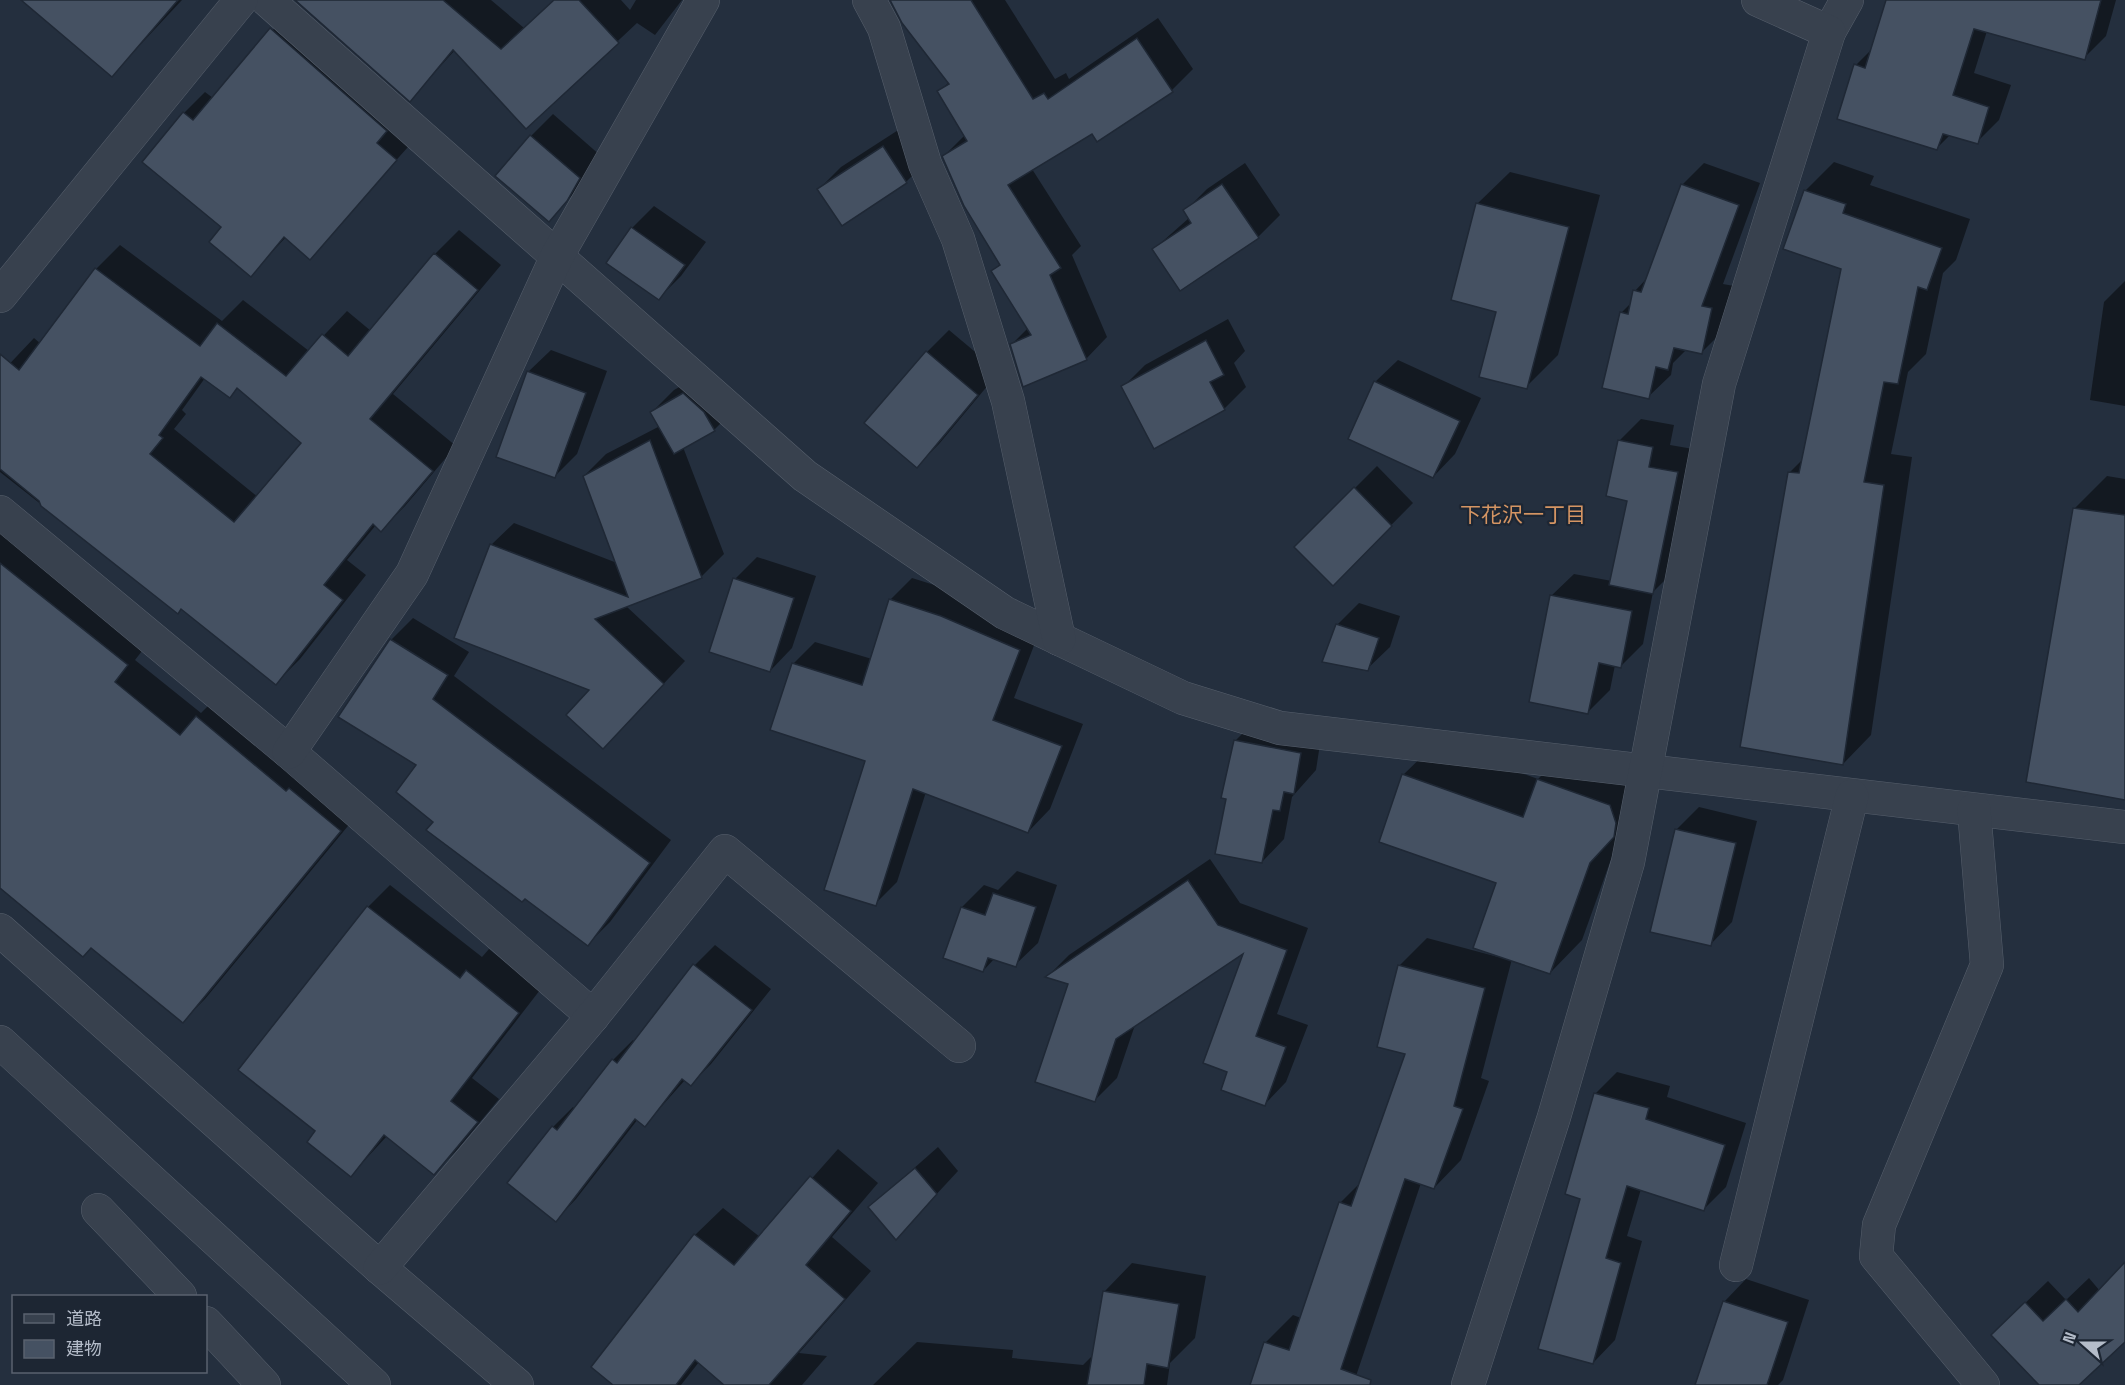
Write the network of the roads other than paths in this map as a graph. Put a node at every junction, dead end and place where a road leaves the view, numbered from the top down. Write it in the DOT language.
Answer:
graph roads {
  1 [pos="241,0"];
  2 [pos="267,0"];
  3 [pos="703,0"];
  4 [pos="869,0"];
  5 [pos="1758,0"];
  6 [pos="1847,0"];
  7 [pos="1829,32"];
  8 [pos="557,256"];
  9 [pos="0,296"];
  10 [pos="0,512"];
  11 [pos="1059,639"];
  12 [pos="290,752"];
  13 [pos="1645,770"];
  14 [pos="1852,796"];
  15 [pos="1974,810"];
  16 [pos="2125,828"];
  17 [pos="0,930"];
  18 [pos="593,1016"];
  19 [pos="0,1042"];
  20 [pos="960,1046"];
  21 [pos="98,1210"];
  22 [pos="1736,1265"];
  23 [pos="380,1268"];
  24 [pos="179,1295"];
  25 [pos="207,1324"];
  26 [pos="264,1385"];
  27 [pos="374,1385"];
  28 [pos="517,1385"];
  29 [pos="1468,1385"];
  30 [pos="1983,1385"];
  1 -- 9 [label="street"];
  2 -- 8 [label="street"];
  3 -- 8 [label="street"];
  4 -- 11 [label="street"];
  5 -- 7 [label="street"];
  6 -- 7 [label="street"];
  7 -- 13 [label="street"];
  8 -- 11 [label="street"];
  8 -- 12 [label="street"];
  10 -- 12 [label="street"];
  11 -- 13 [label="street"];
  12 -- 18 [label="street"];
  13 -- 14 [label="street"];
  13 -- 29 [label="street"];
  14 -- 15 [label="street"];
  14 -- 22 [label="street"];
  15 -- 16 [label="street"];
  15 -- 30 [label="street"];
  17 -- 23 [label="street"];
  18 -- 20 [label="street"];
  18 -- 23 [label="street"];
  19 -- 27 [label="street"];
  21 -- 24 [label="street"];
  23 -- 28 [label="street"];
  25 -- 26 [label="street"];
}
